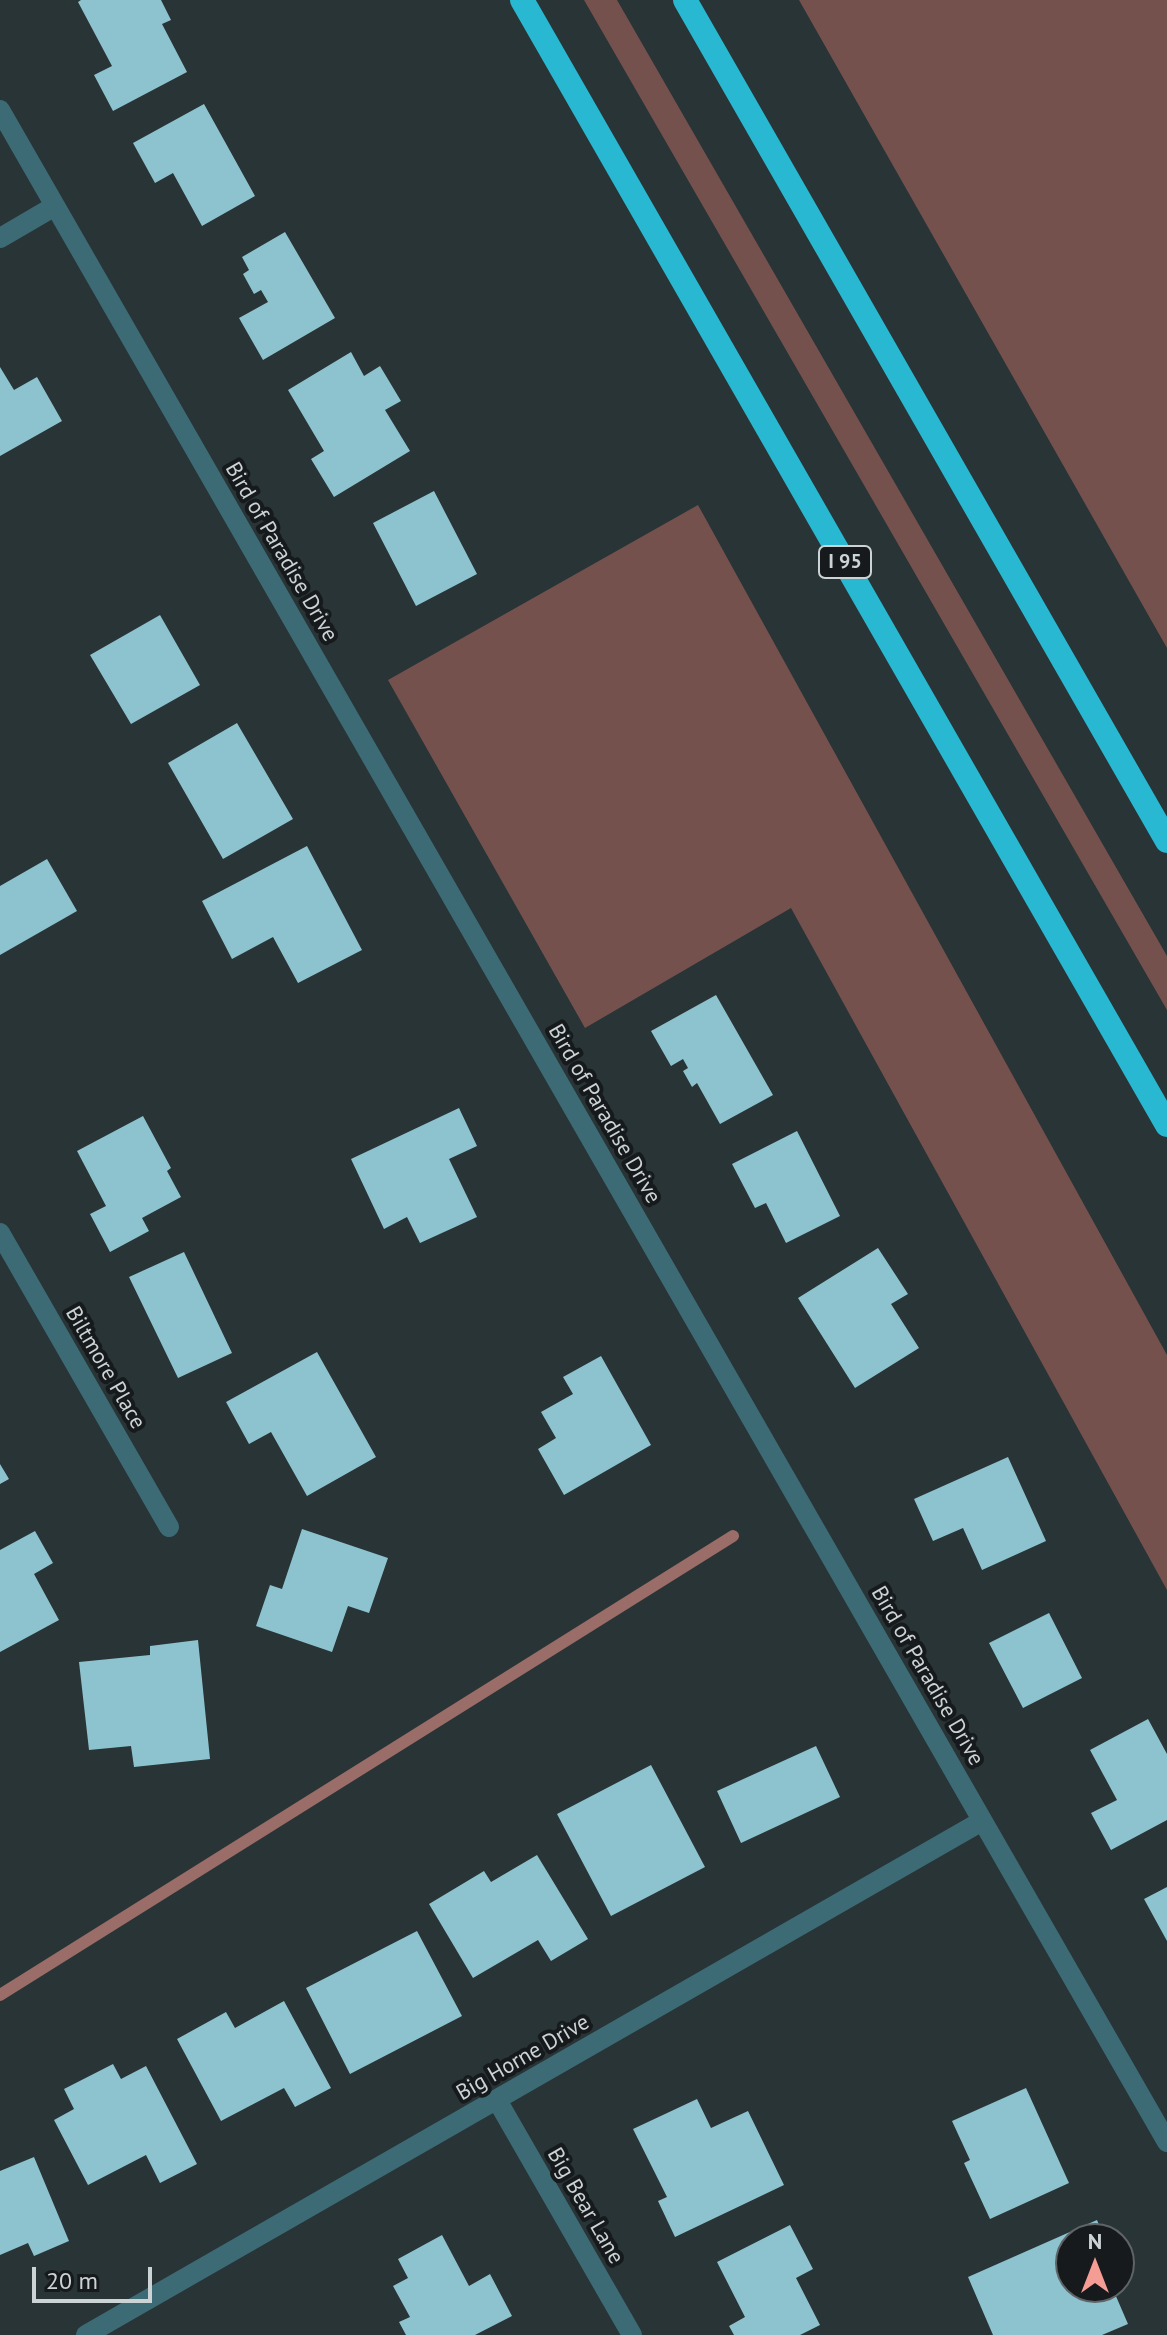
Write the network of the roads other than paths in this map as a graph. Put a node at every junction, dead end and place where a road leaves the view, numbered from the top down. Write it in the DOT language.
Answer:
graph roads {
  1 [pos="522,0"];
  2 [pos="685,0"];
  3 [pos="0,110"];
  4 [pos="55,206"];
  5 [pos="0,238"];
  6 [pos="1167,841"];
  7 [pos="1167,1125"];
  8 [pos="0,1233"];
  9 [pos="169,1527"];
  10 [pos="982,1821"];
  11 [pos="497,2100"];
  12 [pos="1167,2142"];
  13 [pos="86,2335"];
  14 [pos="632,2335"];
  1 -- 7 [label="highway, I 95"];
  2 -- 6 [label="highway"];
  3 -- 4 [label="street, Bird of Paradise Drive"];
  4 -- 5 [label="street"];
  4 -- 10 [label="street, Bird of Paradise Drive"];
  8 -- 9 [label="street, Biltmore Place"];
  10 -- 11 [label="street, Big Horne Drive"];
  10 -- 12 [label="street, Bird of Paradise Drive"];
  11 -- 13 [label="street, Big Horne Drive"];
  11 -- 14 [label="street, Big Bear Lane"];
}
